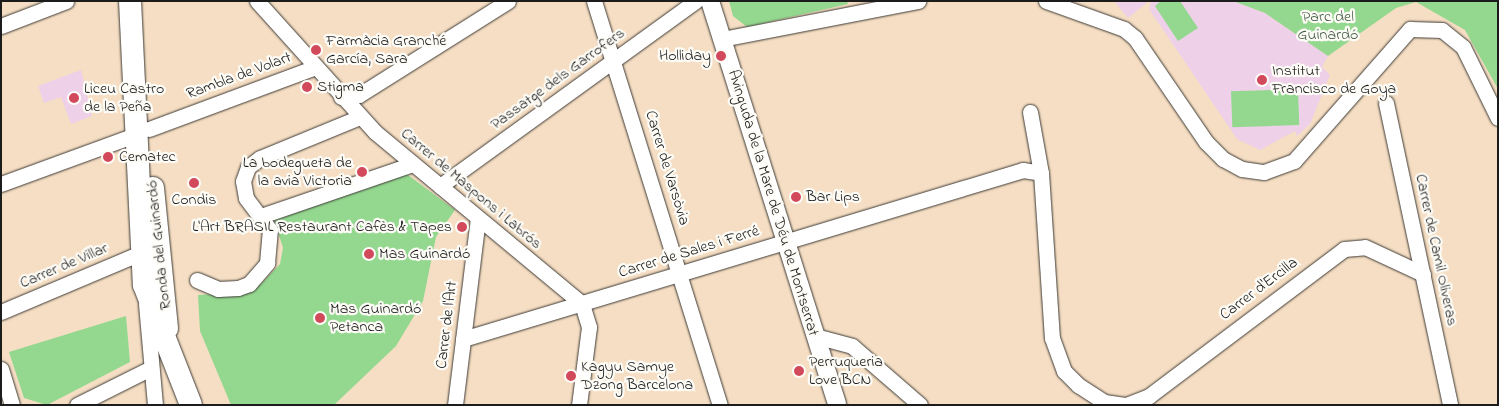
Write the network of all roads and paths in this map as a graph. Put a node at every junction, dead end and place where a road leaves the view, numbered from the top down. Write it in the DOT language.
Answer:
graph roads {
  1 [pos="66,1"];
  2 [pos="130,1"];
  3 [pos="140,1"];
  4 [pos="258,1"];
  5 [pos="508,1"];
  6 [pos="594,1"];
  7 [pos="696,1"];
  8 [pos="710,1"];
  9 [pos="918,1"];
  10 [pos="1046,1"];
  11 [pos="859,6"];
  12 [pos="1,26"];
  13 [pos="722,39"];
  14 [pos="614,60"];
  15 [pos="313,68"];
  16 [pos="341,97"];
  17 [pos="1386,103"];
  18 [pos="1030,112"];
  19 [pos="360,117"];
  20 [pos="1498,118"];
  21 [pos="143,131"];
  22 [pos="413,164"];
  23 [pos="1041,173"];
  24 [pos="1,184"];
  25 [pos="440,186"];
  26 [pos="264,216"];
  27 [pos="478,219"];
  28 [pos="784,242"];
  29 [pos="141,253"];
  30 [pos="681,273"];
  31 [pos="1423,274"];
  32 [pos="198,280"];
  33 [pos="144,285"];
  34 [pos="582,304"];
  35 [pos="1,312"];
  36 [pos="815,336"];
  37 [pos="167,338"];
  38 [pos="463,338"];
  39 [pos="151,368"];
  40 [pos="1,369"];
  41 [pos="12,405"];
  42 [pos="77,405"];
  43 [pos="155,405"];
  44 [pos="191,405"];
  45 [pos="455,405"];
  46 [pos="579,405"];
  47 [pos="720,405"];
  48 [pos="836,405"];
  49 [pos="920,405"];
  50 [pos="1126,405"];
  51 [pos="1450,405"];
  1 -- 12 [label="street"];
  2 -- 21 [label="main road, Ronda del Guinardó"];
  3 -- 21 [label="main road, Ronda del Guinardó"];
  4 -- 15 [label="street, Carrer de Maspons i Labrós"];
  5 -- 16 [label="street"];
  6 -- 14 [label="street, Carrer de Varsòvia"];
  7 -- 14 [label="street, Passatge dels Garrofers"];
  8 -- 13 [label="street, Avinguda de la Mare de Déu de Montserrat"];
  9 -- 11 [label="street"];
  10 -- 20 [label="street"];
  11 -- 13 [label="street"];
  13 -- 28 [label="street, Avinguda de la Mare de Déu de Montserrat"];
  14 -- 25 [label="street, Passatge dels Garrofers"];
  14 -- 30 [label="street, Carrer de Varsòvia"];
  15 -- 16 [label="street, Carrer de Maspons i Labrós"];
  15 -- 21 [label="street, Rambla de Volart"];
  16 -- 19 [label="street, Carrer de Maspons i Labrós"];
  17 -- 31 [label="street, Carrer de Camil Oliveras"];
  18 -- 23 [label="street, Carrer d'Ercilla"];
  19 -- 22 [label="street, Carrer de Maspons i Labrós"];
  19 -- 26 [label="street"];
  21 -- 24 [label="street, Rambla de Volart"];
  21 -- 29 [label="main road, Ronda del Guinardó"];
  21 -- 37 [label="main road, Ronda del Guinardó"];
  22 -- 25 [label="street, Carrer de Maspons i Labrós"];
  22 -- 26 [label="street"];
  23 -- 28 [label="street, Carrer de Sales i Ferré"];
  23 -- 50 [label="street, Carrer d'Ercilla"];
  25 -- 27 [label="street, Carrer de Maspons i Labrós"];
  26 -- 32 [label="street"];
  27 -- 34 [label="street, Carrer de Maspons i Labrós"];
  27 -- 38 [label="street, Carrer de l'Art"];
  28 -- 30 [label="street, Carrer de Sales i Ferré"];
  28 -- 36 [label="street, Avinguda de la Mare de Déu de Montserrat"];
  29 -- 33 [label="main road, Ronda del Guinardó"];
  29 -- 35 [label="street, Carrer de Villar"];
  30 -- 34 [label="street, Carrer de Sales i Ferré"];
  30 -- 47 [label="street, Carrer de Varsòvia"];
  31 -- 50 [label="street, Carrer d'Ercilla"];
  31 -- 51 [label="street, Carrer de Camil Oliveras"];
  33 -- 37 [label="main road, Ronda del Guinardó"];
  33 -- 39 [label="street"];
  34 -- 38 [label="street, Carrer de Sales i Ferré"];
  34 -- 46 [label="street"];
  36 -- 48 [label="street, Avinguda de la Mare de Déu de Montserrat"];
  36 -- 49 [label="street"];
  37 -- 44 [label="main road, Ronda del Guinardó"];
  38 -- 45 [label="street, Carrer de l'Art"];
  39 -- 42 [label="street"];
  39 -- 43 [label="street"];
  40 -- 41 [label="street"];
}
